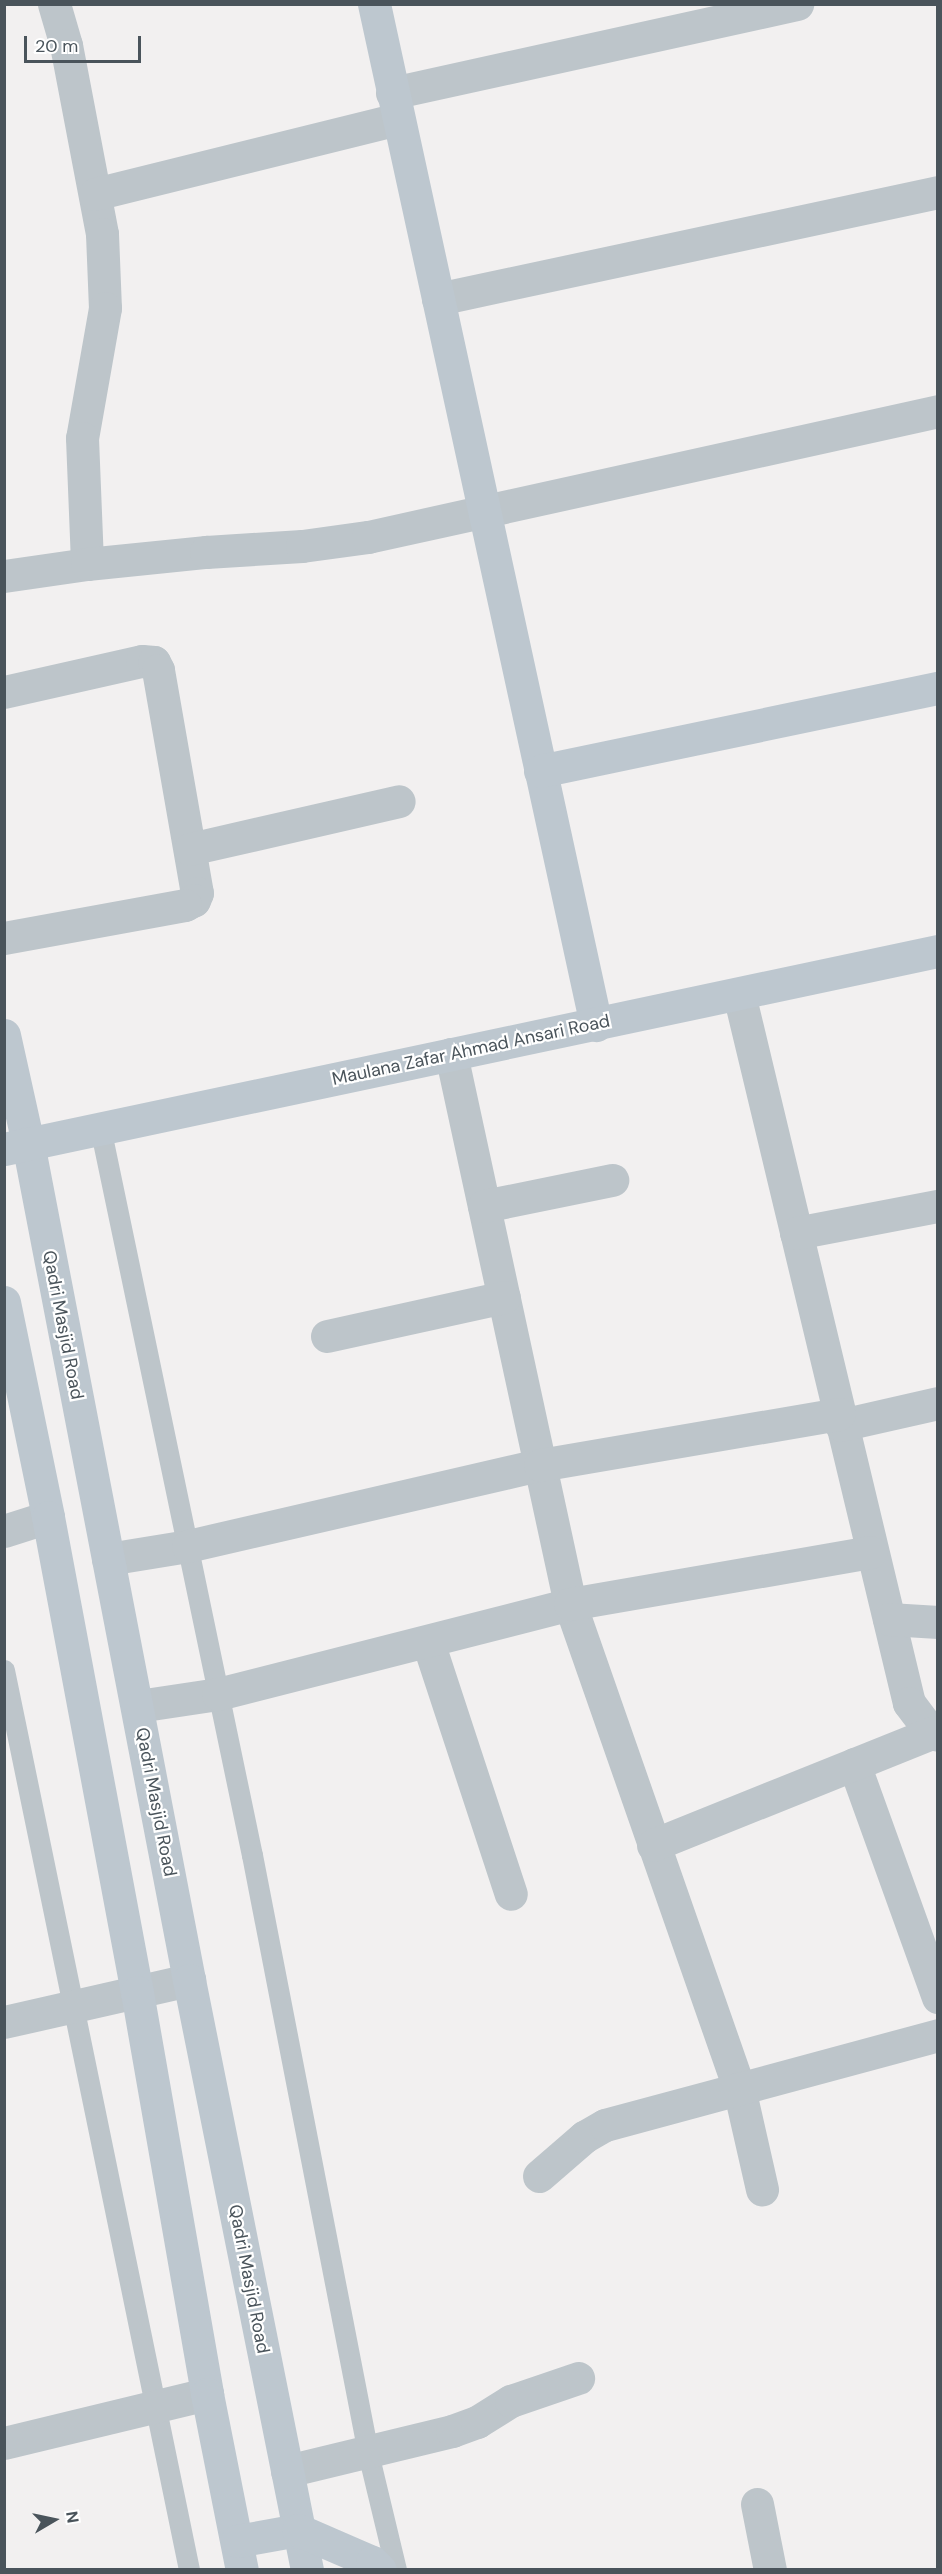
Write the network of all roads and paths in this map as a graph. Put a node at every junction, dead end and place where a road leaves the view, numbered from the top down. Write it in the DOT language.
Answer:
graph roads {
  1 [pos="54,4"];
  2 [pos="374,4"];
  3 [pos="796,4"];
  4 [pos="395,106"];
  5 [pos="938,192"];
  6 [pos="95,194"];
  7 [pos="438,299"];
  8 [pos="938,411"];
  9 [pos="485,513"];
  10 [pos="87,564"];
  11 [pos="4,576"];
  12 [pos="938,688"];
  13 [pos="4,692"];
  14 [pos="540,771"];
  15 [pos="399,801"];
  16 [pos="190,849"];
  17 [pos="4,938"];
  18 [pos="938,951"];
  19 [pos="739,994"];
  20 [pos="596,1025"];
  21 [pos="4,1035"];
  22 [pos="451,1054"];
  23 [pos="100,1127"];
  24 [pos="16,1146"];
  25 [pos="612,1180"];
  26 [pos="484,1206"];
  27 [pos="938,1206"];
  28 [pos="796,1233"];
  29 [pos="504,1297"];
  30 [pos="4,1302"];
  31 [pos="327,1336"];
  32 [pos="938,1403"];
  33 [pos="840,1420"];
  34 [pos="540,1464"];
  35 [pos="48,1517"];
  36 [pos="4,1531"];
  37 [pos="188,1546"];
  38 [pos="871,1552"];
  39 [pos="108,1559"];
  40 [pos="570,1604"];
  41 [pos="889,1619"];
  42 [pos="938,1622"];
  43 [pos="428,1642"];
  44 [pos="4,1670"];
  45 [pos="218,1694"];
  46 [pos="138,1706"];
  47 [pos="935,1734"];
  48 [pos="13,1751"];
  49 [pos="854,1764"];
  50 [pos="653,1845"];
  51 [pos="511,1894"];
  52 [pos="189,1980"];
  53 [pos="137,1992"];
  54 [pos="938,1997"];
  55 [pos="75,2006"];
  56 [pos="4,2022"];
  57 [pos="938,2035"];
  58 [pos="739,2088"];
  59 [pos="539,2176"];
  60 [pos="762,2189"];
  61 [pos="578,2378"];
  62 [pos="207,2394"];
  63 [pos="156,2406"];
  64 [pos="4,2443"];
  65 [pos="368,2452"];
  66 [pos="287,2471"];
  67 [pos="757,2504"];
  68 [pos="298,2530"];
  69 [pos="240,2555"];
  70 [pos="189,2570"];
  71 [pos="307,2570"];
  72 [pos="380,2570"];
  73 [pos="396,2570"];
  74 [pos="770,2570"];
  1 -- 6 [label="street"];
  2 -- 4 [label="street"];
  3 -- 4 [label="street"];
  4 -- 6 [label="street"];
  4 -- 7 [label="street"];
  5 -- 7 [label="street"];
  6 -- 10 [label="street"];
  7 -- 9 [label="street"];
  8 -- 9 [label="street"];
  9 -- 10 [label="street"];
  9 -- 14 [label="street"];
  10 -- 11 [label="street"];
  12 -- 14 [label="street"];
  13 -- 16 [label="street"];
  14 -- 20 [label="street"];
  15 -- 16 [label="street"];
  16 -- 17 [label="street"];
  18 -- 19 [label="street, Maulana Zafar Ahmad Ansari Road"];
  19 -- 20 [label="street, Maulana Zafar Ahmad Ansari Road"];
  19 -- 28 [label="street"];
  20 -- 22 [label="street, Maulana Zafar Ahmad Ansari Road"];
  21 -- 24 [label="street, Qadri Masjid Road"];
  22 -- 23 [label="street, Maulana Zafar Ahmad Ansari Road"];
  22 -- 26 [label="street"];
  23 -- 24 [label="street, Maulana Zafar Ahmad Ansari Road"];
  23 -- 37 [label="lane"];
  24 -- 39 [label="street, Qadri Masjid Road"];
  25 -- 26 [label="street"];
  26 -- 29 [label="street"];
  27 -- 28 [label="street"];
  28 -- 33 [label="street"];
  29 -- 31 [label="street"];
  29 -- 34 [label="street"];
  30 -- 35 [label="street"];
  32 -- 33 [label="street"];
  33 -- 34 [label="street"];
  33 -- 38 [label="street"];
  34 -- 37 [label="street"];
  34 -- 40 [label="street"];
  35 -- 36 [label="street"];
  35 -- 53 [label="street"];
  37 -- 39 [label="street"];
  37 -- 45 [label="lane"];
  38 -- 40 [label="street"];
  38 -- 41 [label="street"];
  39 -- 46 [label="street, Qadri Masjid Road"];
  40 -- 43 [label="street"];
  40 -- 50 [label="street"];
  41 -- 42 [label="street"];
  41 -- 47 [label="street"];
  43 -- 45 [label="street"];
  43 -- 51 [label="street"];
  44 -- 48 [label="lane"];
  45 -- 46 [label="street"];
  45 -- 65 [label="lane"];
  46 -- 52 [label="street, Qadri Masjid Road"];
  47 -- 49 [label="street"];
  48 -- 55 [label="lane"];
  49 -- 50 [label="street"];
  49 -- 54 [label="street"];
  50 -- 58 [label="street"];
  52 -- 53 [label="street"];
  52 -- 66 [label="street, Qadri Masjid Road"];
  53 -- 55 [label="street"];
  53 -- 62 [label="street"];
  55 -- 56 [label="street"];
  55 -- 63 [label="lane"];
  57 -- 58 [label="street"];
  58 -- 59 [label="street"];
  58 -- 60 [label="street"];
  61 -- 65 [label="street"];
  62 -- 63 [label="street"];
  62 -- 69 [label="street"];
  63 -- 64 [label="street"];
  63 -- 70 [label="lane"];
  65 -- 66 [label="street"];
  65 -- 73 [label="lane"];
  66 -- 68 [label="street, Qadri Masjid Road"];
  67 -- 74 [label="street"];
  68 -- 69 [label="street"];
  68 -- 71 [label="street, Qadri Masjid Road"];
  68 -- 72 [label="street"];
}
